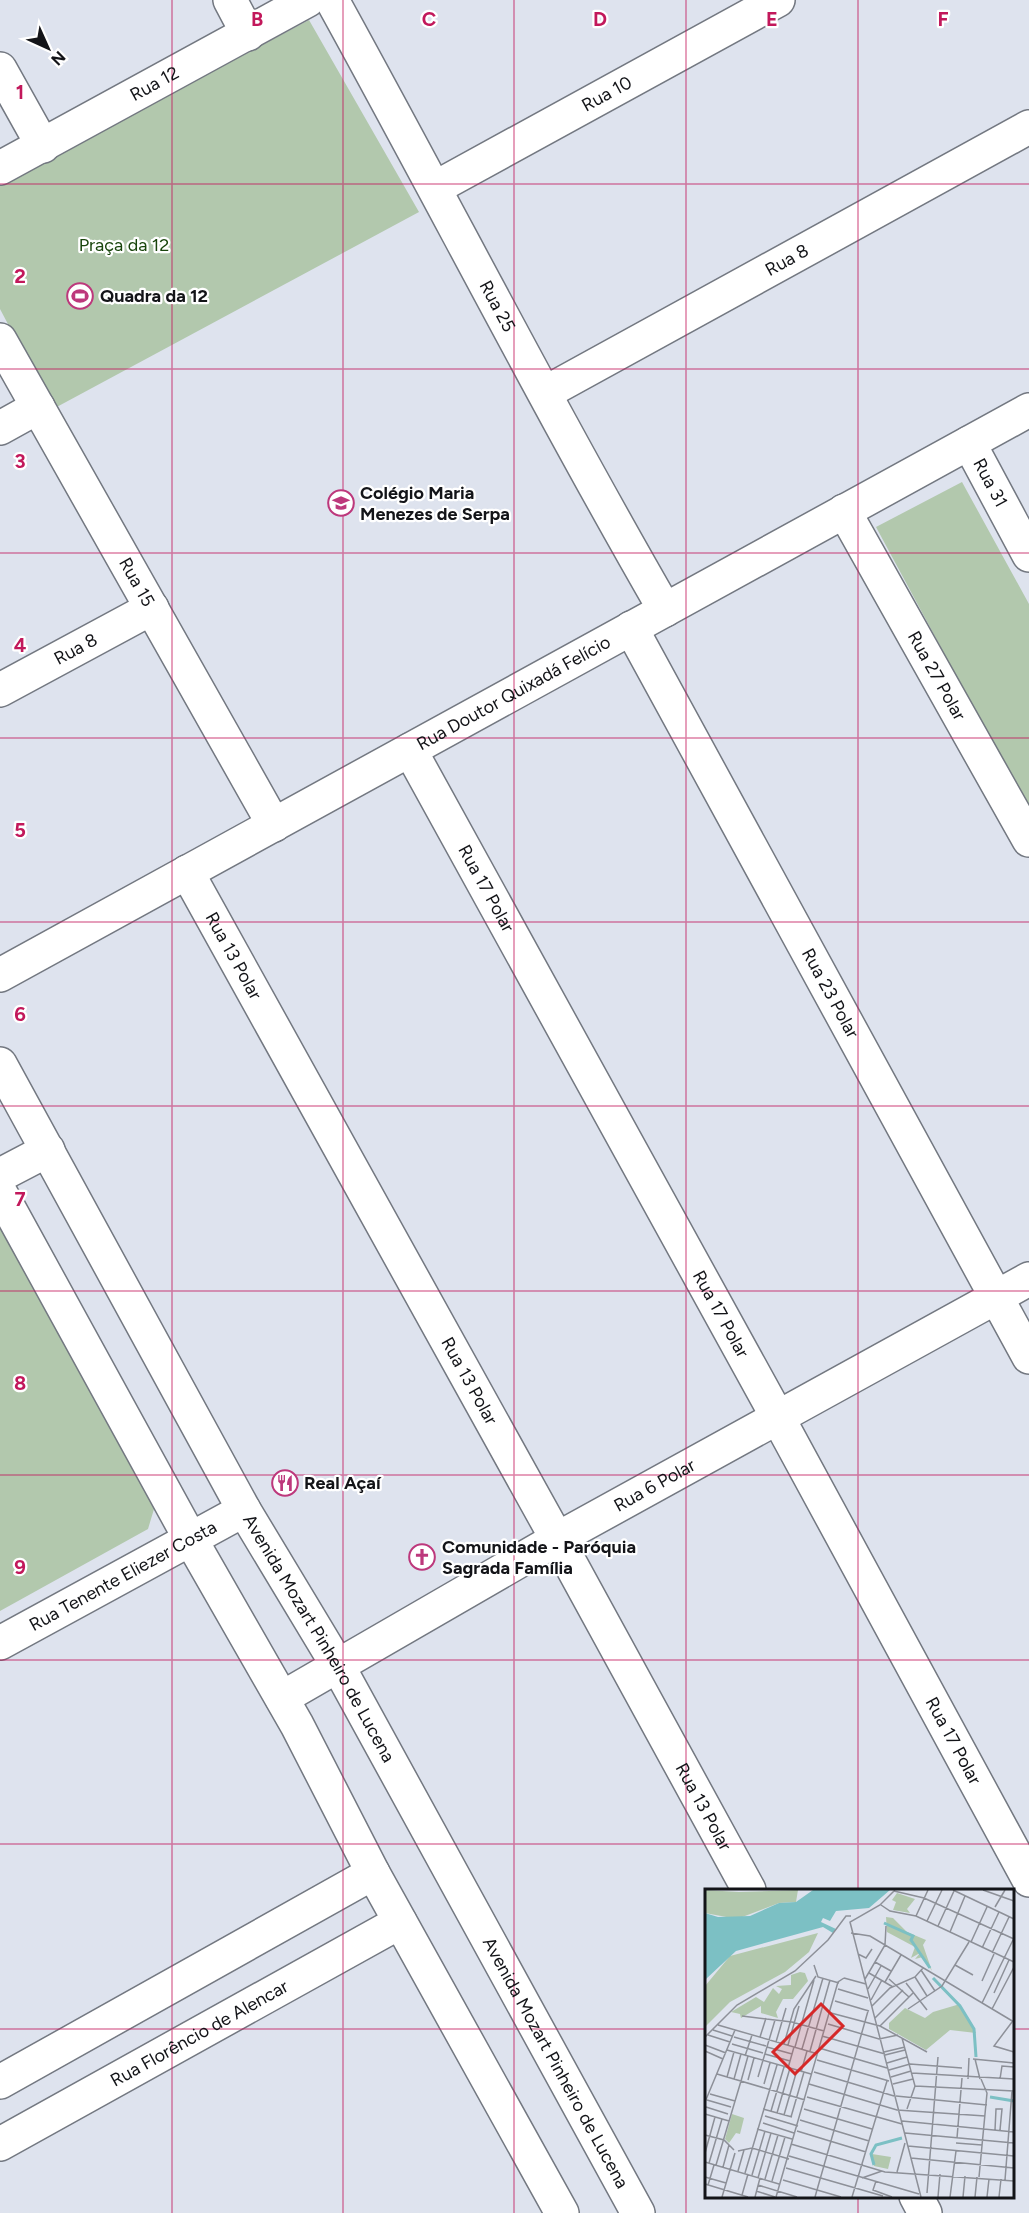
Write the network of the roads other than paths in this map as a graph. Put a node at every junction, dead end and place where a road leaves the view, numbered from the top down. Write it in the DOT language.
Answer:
graph roads {
  1 [pos="230,0"];
  2 [pos="308,0"];
  3 [pos="332,0"];
  4 [pos="778,0"];
  5 [pos="248,34"];
  6 [pos="0,69"];
  7 [pos="1029,128"];
  8 [pos="43,146"];
  9 [pos="0,168"];
  10 [pos="435,188"];
  11 [pos="0,340"];
  12 [pos="545,393"];
  13 [pos="38,407"];
  14 [pos="1029,410"];
  15 [pos="0,428"];
  16 [pos="969,442"];
  17 [pos="844,512"];
  18 [pos="1029,555"];
  19 [pos="152,608"];
  20 [pos="665,610"];
  21 [pos="631,628"];
  22 [pos="0,690"];
  23 [pos="410,750"];
  24 [pos="274,825"];
  25 [pos="1029,840"];
  26 [pos="187,872"];
  27 [pos="0,975"];
  28 [pos="0,1064"];
  29 [pos="48,1150"];
  30 [pos="0,1175"];
  31 [pos="0,1192"];
  32 [pos="1029,1279"];
  33 [pos="995,1297"];
  34 [pos="1029,1357"];
  35 [pos="777,1416"];
  36 [pos="244,1510"];
  37 [pos="557,1539"];
  38 [pos="191,1540"];
  39 [pos="0,1643"];
  40 [pos="338,1666"];
  41 [pos="282,1698"];
  42 [pos="373,1874"];
  43 [pos="1029,1880"];
  44 [pos="748,1889"];
  45 [pos="400,1922"];
  46 [pos="0,2082"];
  47 [pos="0,2144"];
  48 [pos="917,2198"];
  49 [pos="562,2213"];
  50 [pos="638,2213"];
  51 [pos="925,2213"];
  1 -- 5 [label="street"];
  2 -- 5 [label="street, Rua 12"];
  3 -- 10 [label="street, Rua 25"];
  4 -- 10 [label="street, Rua 10"];
  5 -- 8 [label="street, Rua 12"];
  6 -- 8 [label="street"];
  7 -- 12 [label="street, Rua 8"];
  8 -- 9 [label="street, Rua 12"];
  10 -- 12 [label="street, Rua 25"];
  11 -- 13 [label="street, Rua 15"];
  12 -- 20 [label="street, Rua 25"];
  13 -- 15 [label="street"];
  13 -- 19 [label="street, Rua 15"];
  14 -- 16 [label="street, Rua Doutor Quixadá Felício"];
  16 -- 17 [label="street, Rua Doutor Quixadá Felício"];
  16 -- 18 [label="street, Rua 31"];
  17 -- 20 [label="street, Rua Doutor Quixadá Felício"];
  17 -- 25 [label="street, Rua 27 Polar"];
  19 -- 22 [label="street, Rua 8"];
  19 -- 24 [label="street, Rua 15"];
  20 -- 21 [label="street, Rua Doutor Quixadá Felício"];
  21 -- 23 [label="street, Rua Doutor Quixadá Felício"];
  21 -- 33 [label="street, Rua 23 Polar"];
  23 -- 24 [label="street, Rua Doutor Quixadá Felício"];
  23 -- 35 [label="street, Rua 17 Polar"];
  24 -- 26 [label="street, Rua Doutor Quixadá Felício"];
  26 -- 27 [label="street, Rua Doutor Quixadá Felício"];
  26 -- 37 [label="street, Rua 13 Polar"];
  28 -- 29 [label="street, Avenida Mozart Pinheiro de Lucena"];
  29 -- 30 [label="street"];
  29 -- 36 [label="street, Avenida Mozart Pinheiro de Lucena"];
  31 -- 38 [label="street"];
  32 -- 33 [label="street, Rua 6 Polar"];
  33 -- 34 [label="street, Rua 23 Polar"];
  33 -- 35 [label="street, Rua 6 Polar"];
  35 -- 37 [label="street, Rua 6 Polar"];
  35 -- 43 [label="street, Rua 17 Polar"];
  36 -- 38 [label="street, Rua Tenente Eliezer Costa"];
  36 -- 40 [label="street, Avenida Mozart Pinheiro de Lucena"];
  37 -- 40 [label="street, Rua 6 Polar"];
  37 -- 44 [label="street, Rua 13 Polar"];
  38 -- 39 [label="street, Rua Tenente Eliezer Costa"];
  38 -- 41 [label="street"];
  40 -- 41 [label="street, Rua 6 Polar"];
  40 -- 50 [label="street, Avenida Mozart Pinheiro de Lucena"];
  41 -- 42 [label="street"];
  42 -- 45 [label="street"];
  42 -- 46 [label="street"];
  45 -- 47 [label="street, Rua Florêncio de Alencar"];
  45 -- 49 [label="street"];
  48 -- 51 [label="street"];
}
